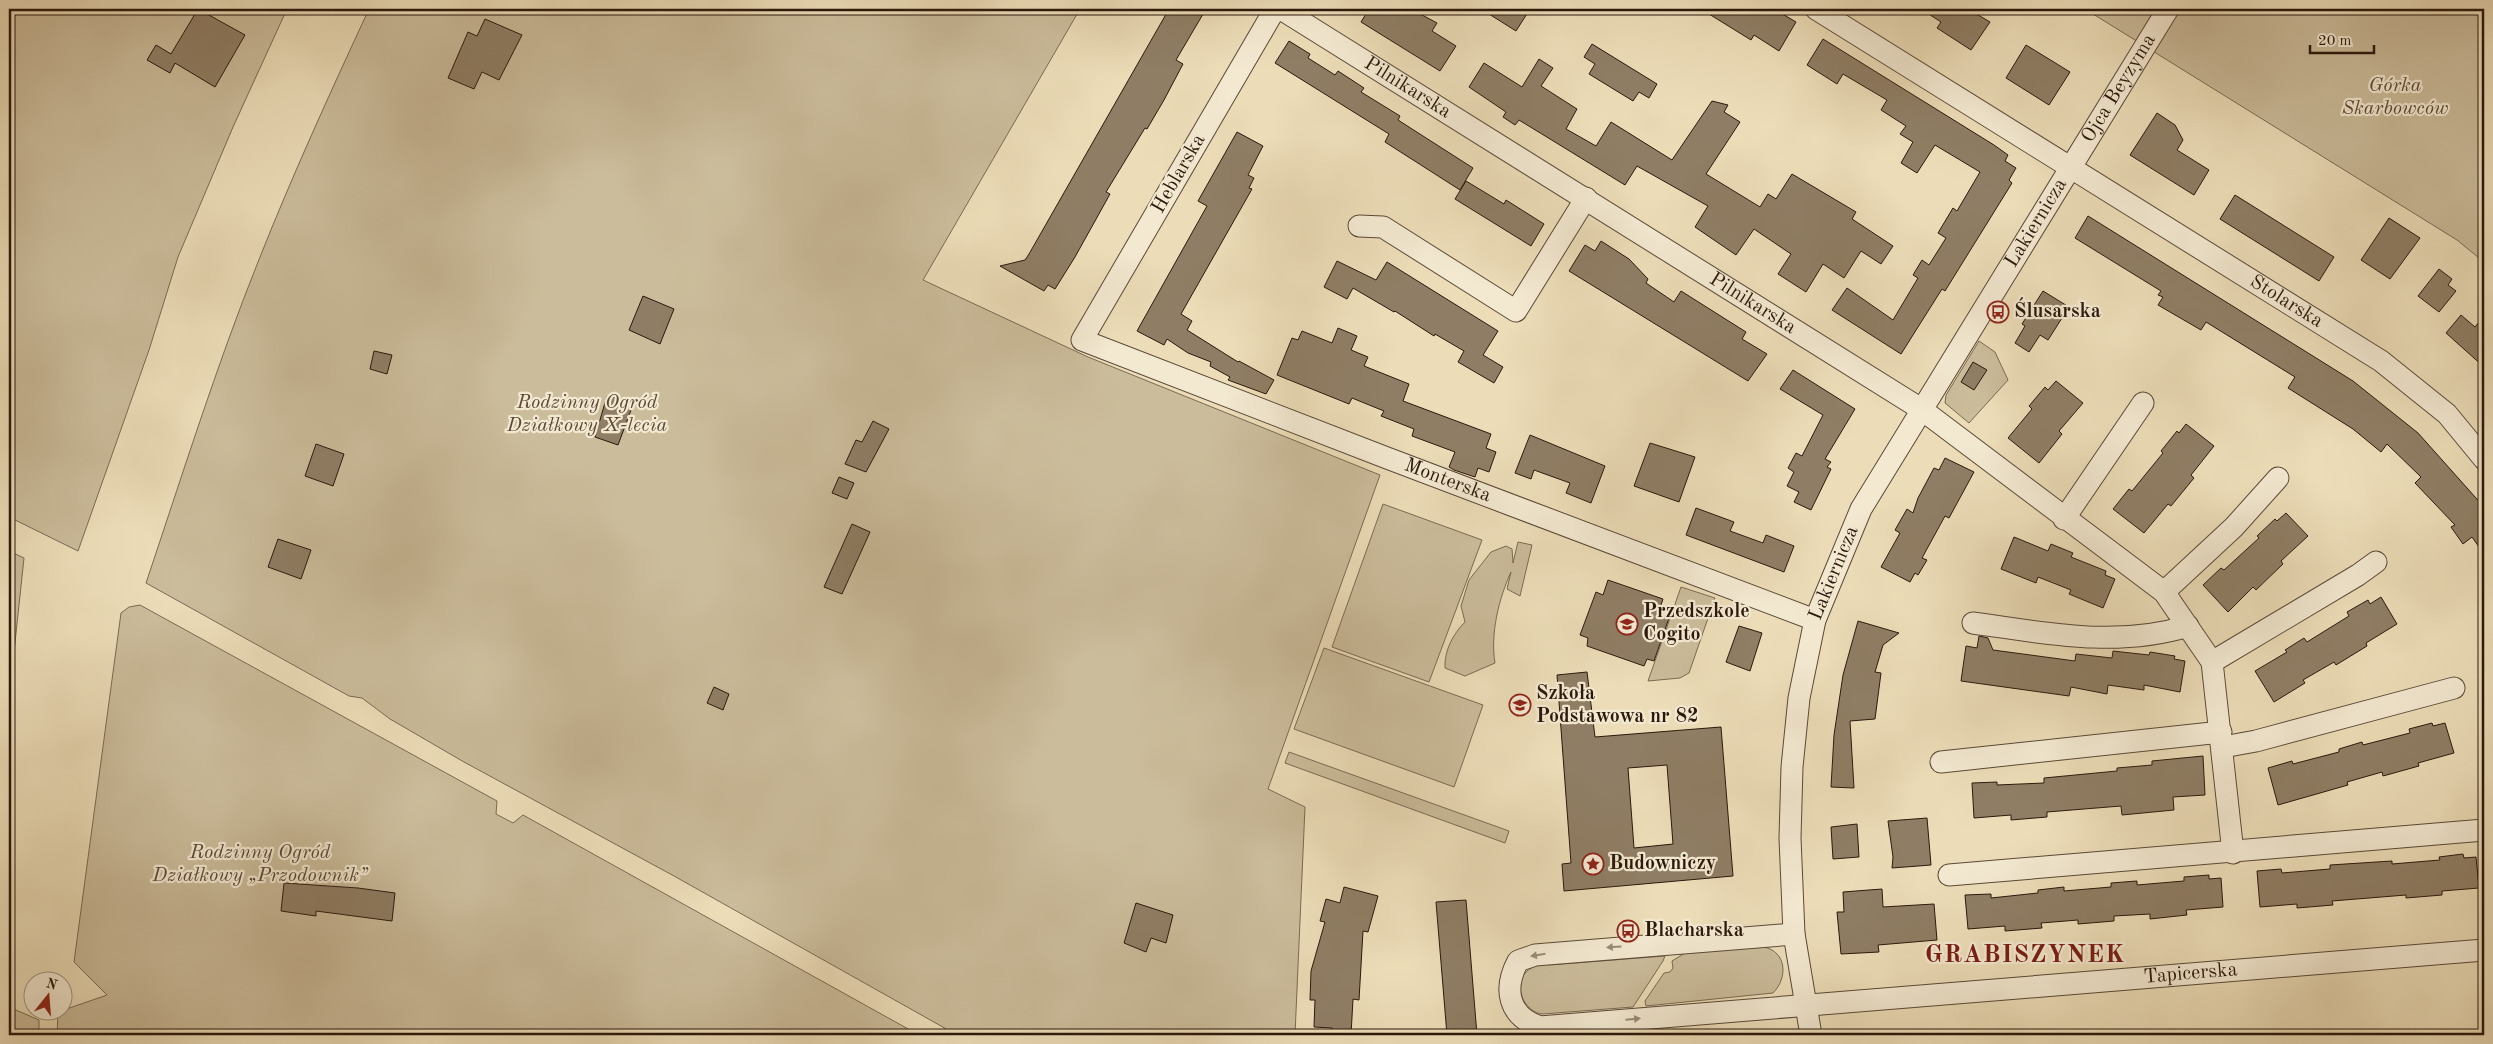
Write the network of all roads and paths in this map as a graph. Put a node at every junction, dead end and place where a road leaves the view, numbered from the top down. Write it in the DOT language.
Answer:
graph roads {
  1 [pos="1275,9"];
  2 [pos="1281,9"];
  3 [pos="1816,9"];
  4 [pos="2168,9"];
  5 [pos="2070,168"];
  6 [pos="1586,198"];
  7 [pos="1359,226"];
  8 [pos="1082,340"];
  9 [pos="2143,403"];
  10 [pos="1921,409"];
  11 [pos="2484,459"];
  12 [pos="2278,478"];
  13 [pos="2064,519"];
  14 [pos="2376,562"];
  15 [pos="2164,592"];
  16 [pos="1815,620"];
  17 [pos="1973,623"];
  18 [pos="2188,626"];
  19 [pos="2212,662"];
  20 [pos="2454,688"];
  21 [pos="2222,739"];
  22 [pos="1941,762"];
  23 [pos="2484,830"];
  24 [pos="2233,853"];
  25 [pos="1949,875"];
  26 [pos="1794,934"];
  27 [pos="2484,950"];
  28 [pos="1807,1005"];
  29 [pos="1528,1029"];
  30 [pos="1811,1035"];
  1 -- 8 [label="street, Heblarska"];
  2 -- 6 [label="street, Pilnikarska"];
  3 -- 5 [label="street"];
  4 -- 5 [label="street, Ojca Beyzyma"];
  5 -- 10 [label="street, Lakiernicza"];
  5 -- 11 [label="street, Stolarska"];
  6 -- 7 [label="street"];
  6 -- 10 [label="street, Pilnikarska"];
  8 -- 16 [label="street, Monterska"];
  9 -- 13 [label="street"];
  10 -- 13 [label="street, Pilnikarska"];
  10 -- 16 [label="street, Lakiernicza"];
  12 -- 15 [label="street"];
  13 -- 15 [label="street, Pilnikarska"];
  14 -- 19 [label="street"];
  15 -- 18 [label="street, Pilnikarska"];
  16 -- 26 [label="street, Lakiernicza"];
  17 -- 18 [label="street"];
  18 -- 19 [label="street, Pilnikarska"];
  19 -- 21 [label="street"];
  20 -- 21 [label="street"];
  21 -- 22 [label="street"];
  21 -- 24 [label="street"];
  23 -- 24 [label="street"];
  24 -- 25 [label="street"];
  26 -- 28 [label="street, Lakiernicza"];
  26 -- 29 [label="street, one-way"];
  27 -- 28 [label="street, Tapicerska"];
  29 -- 28 [label="street, one-way"];
  28 -- 30 [label="street, Lakiernicza"];
}
